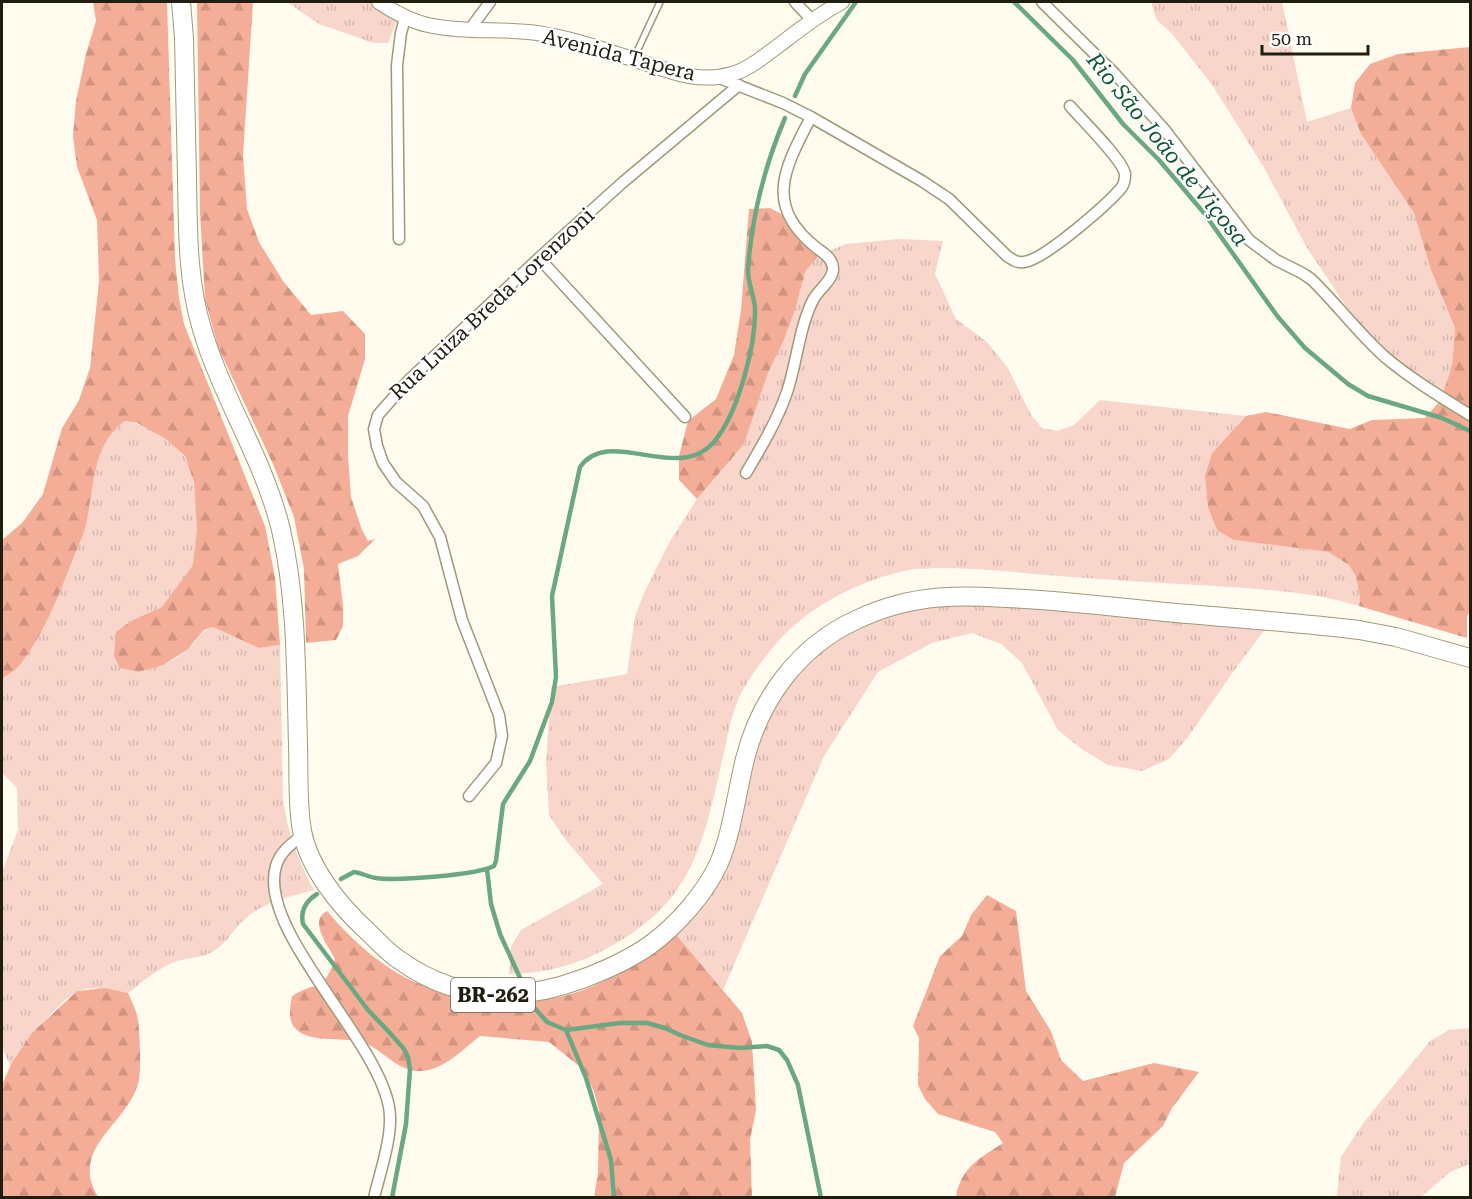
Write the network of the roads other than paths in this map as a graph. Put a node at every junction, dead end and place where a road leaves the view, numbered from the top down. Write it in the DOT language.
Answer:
graph roads {
  1 [pos="181,2"];
  2 [pos="379,2"];
  3 [pos="490,2"];
  4 [pos="660,2"];
  5 [pos="795,2"];
  6 [pos="842,2"];
  7 [pos="1042,2"];
  8 [pos="405,18"];
  9 [pos="812,20"];
  10 [pos="470,29"];
  11 [pos="634,60"];
  12 [pos="717,77"];
  13 [pos="739,86"];
  14 [pos="1070,106"];
  15 [pos="812,117"];
  16 [pos="399,239"];
  17 [pos="539,258"];
  18 [pos="1470,414"];
  19 [pos="685,417"];
  20 [pos="746,473"];
  21 [pos="1470,658"];
  22 [pos="469,796"];
  23 [pos="303,836"];
  24 [pos="374,1197"];
  1 -- 23 [label="highway, BR-262"];
  2 -- 8 [label="street, Avenida Tapera"];
  3 -- 10 [label="street"];
  4 -- 11 [label="lane"];
  5 -- 9 [label="street"];
  6 -- 9 [label="street, Avenida Tapera"];
  7 -- 18 [label="street"];
  8 -- 10 [label="street, Avenida Tapera"];
  8 -- 16 [label="street"];
  9 -- 12 [label="street, Avenida Tapera"];
  10 -- 11 [label="street, Avenida Tapera"];
  11 -- 12 [label="street, Avenida Tapera"];
  12 -- 13 [label="street"];
  13 -- 15 [label="street"];
  13 -- 17 [label="street, Rua Luiza Breda Lorenzoni"];
  14 -- 15 [label="street"];
  15 -- 20 [label="street"];
  17 -- 19 [label="street"];
  17 -- 22 [label="street, Rua Luiza Breda Lorenzoni"];
  21 -- 23 [label="highway, BR-262"];
  23 -- 24 [label="street"];
}
